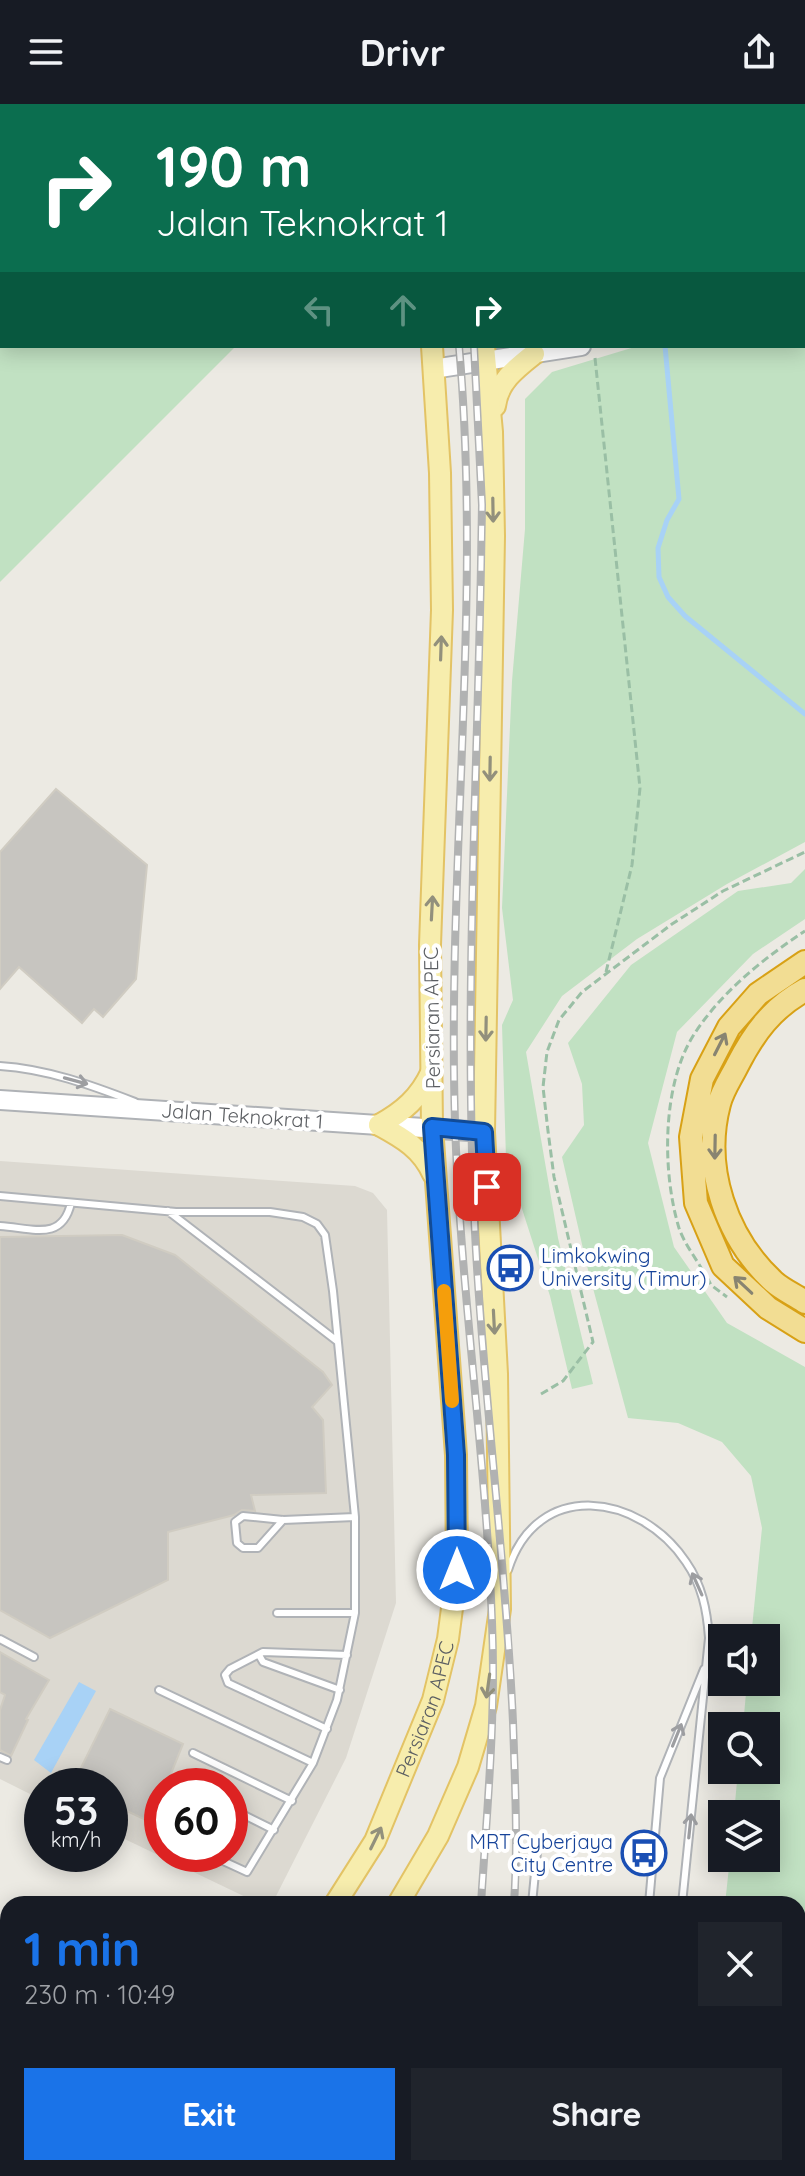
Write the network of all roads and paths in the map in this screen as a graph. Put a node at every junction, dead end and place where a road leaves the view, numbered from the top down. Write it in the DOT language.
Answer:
graph roads {
  1 [pos="432,348"];
  2 [pos="568,348"];
  3 [pos="593,348"];
  4 [pos="485,354"];
  5 [pos="534,354"];
  6 [pos="433,369"];
  7 [pos="492,432"];
  8 [pos="805,852"];
  9 [pos="805,962"];
  10 [pos="605,975"];
  11 [pos="805,990"];
  12 [pos="0,1066"];
  13 [pos="433,1070"];
  14 [pos="0,1100"];
  15 [pos="154,1110"];
  16 [pos="379,1125"];
  17 [pos="432,1127"];
  18 [pos="484,1132"];
  19 [pos="435,1177"];
  20 [pos="0,1196"];
  21 [pos="71,1203"];
  22 [pos="168,1211"];
  23 [pos="0,1226"];
  24 [pos="805,1302"];
  25 [pos="805,1331"];
  26 [pos="337,1341"];
  27 [pos="541,1394"];
  28 [pos="355,1517"];
  29 [pos="283,1520"];
  30 [pos="500,1609"];
  31 [pos="277,1613"];
  32 [pos="355,1613"];
  33 [pos="0,1639"];
  34 [pos="259,1655"];
  35 [pos="347,1655"];
  36 [pos="34,1657"];
  37 [pos="708,1660"];
  38 [pos="159,1690"];
  39 [pos="340,1690"];
  40 [pos="327,1729"];
  41 [pos="193,1753"];
  42 [pos="313,1763"];
  43 [pos="292,1801"];
  44 [pos="248,1817"];
  45 [pos="274,1830"];
  46 [pos="537,1852"];
  47 [pos="248,1870"];
  48 [pos="340,1896"];
  49 [pos="403,1896"];
  50 [pos="533,1896"];
  51 [pos="650,1896"];
  52 [pos="683,1896"];
  1 -- 6 [label="main road, Persiaran APEC"];
  2 -- 5 [label="main road"];
  3 -- 10 [label="path"];
  4 -- 5 [label="main road"];
  4 -- 6 [label="main road"];
  4 -- 7 [label="main road"];
  5 -- 7 [label="main road"];
  13 -- 6 [label="main road, Persiaran APEC, one-way"];
  7 -- 18 [label="main road, one-way"];
  8 -- 10 [label="path"];
  25 -- 9 [label="highway, one-way"];
  10 -- 27 [label="path"];
  11 -- 24 [label="highway, one-way"];
  12 -- 15 [label="lane, one-way"];
  13 -- 16 [label="main road"];
  13 -- 17 [label="main road, Persiaran APEC"];
  14 -- 15 [label="main road, Jalan Teknokrat 1"];
  15 -- 16 [label="main road, Jalan Teknokrat 1"];
  16 -- 17 [label="main road, Jalan Teknokrat 1"];
  16 -- 19 [label="main road"];
  17 -- 18 [label="main road, Jalan Teknokrat 1"];
  17 -- 19 [label="main road, Persiaran APEC"];
  18 -- 30 [label="main road, one-way"];
  48 -- 19 [label="main road, Persiaran APEC, one-way"];
  20 -- 21 [label="lane"];
  21 -- 22 [label="lane"];
  21 -- 23 [label="lane"];
  22 -- 26 [label="lane"];
  22 -- 26 [label="lane"];
  26 -- 28 [label="lane"];
  28 -- 29 [label="lane"];
  28 -- 32 [label="lane"];
  29 -- 29 [label="lane"];
  37 -- 30 [label="lane, one-way"];
  30 -- 49 [label="main road, one-way"];
  31 -- 32 [label="lane"];
  32 -- 35 [label="lane"];
  33 -- 36 [label="lane"];
  34 -- 35 [label="lane"];
  34 -- 39 [label="lane"];
  34 -- 40 [label="lane"];
  35 -- 39 [label="lane"];
  51 -- 37 [label="lane, one-way"];
  52 -- 37 [label="lane, one-way"];
  38 -- 42 [label="lane"];
  39 -- 40 [label="lane"];
  40 -- 42 [label="lane"];
  41 -- 43 [label="lane"];
  42 -- 43 [label="lane"];
  43 -- 45 [label="lane"];
  44 -- 45 [label="lane"];
  45 -- 47 [label="lane"];
  46 -- 50 [label="lane"];
}
